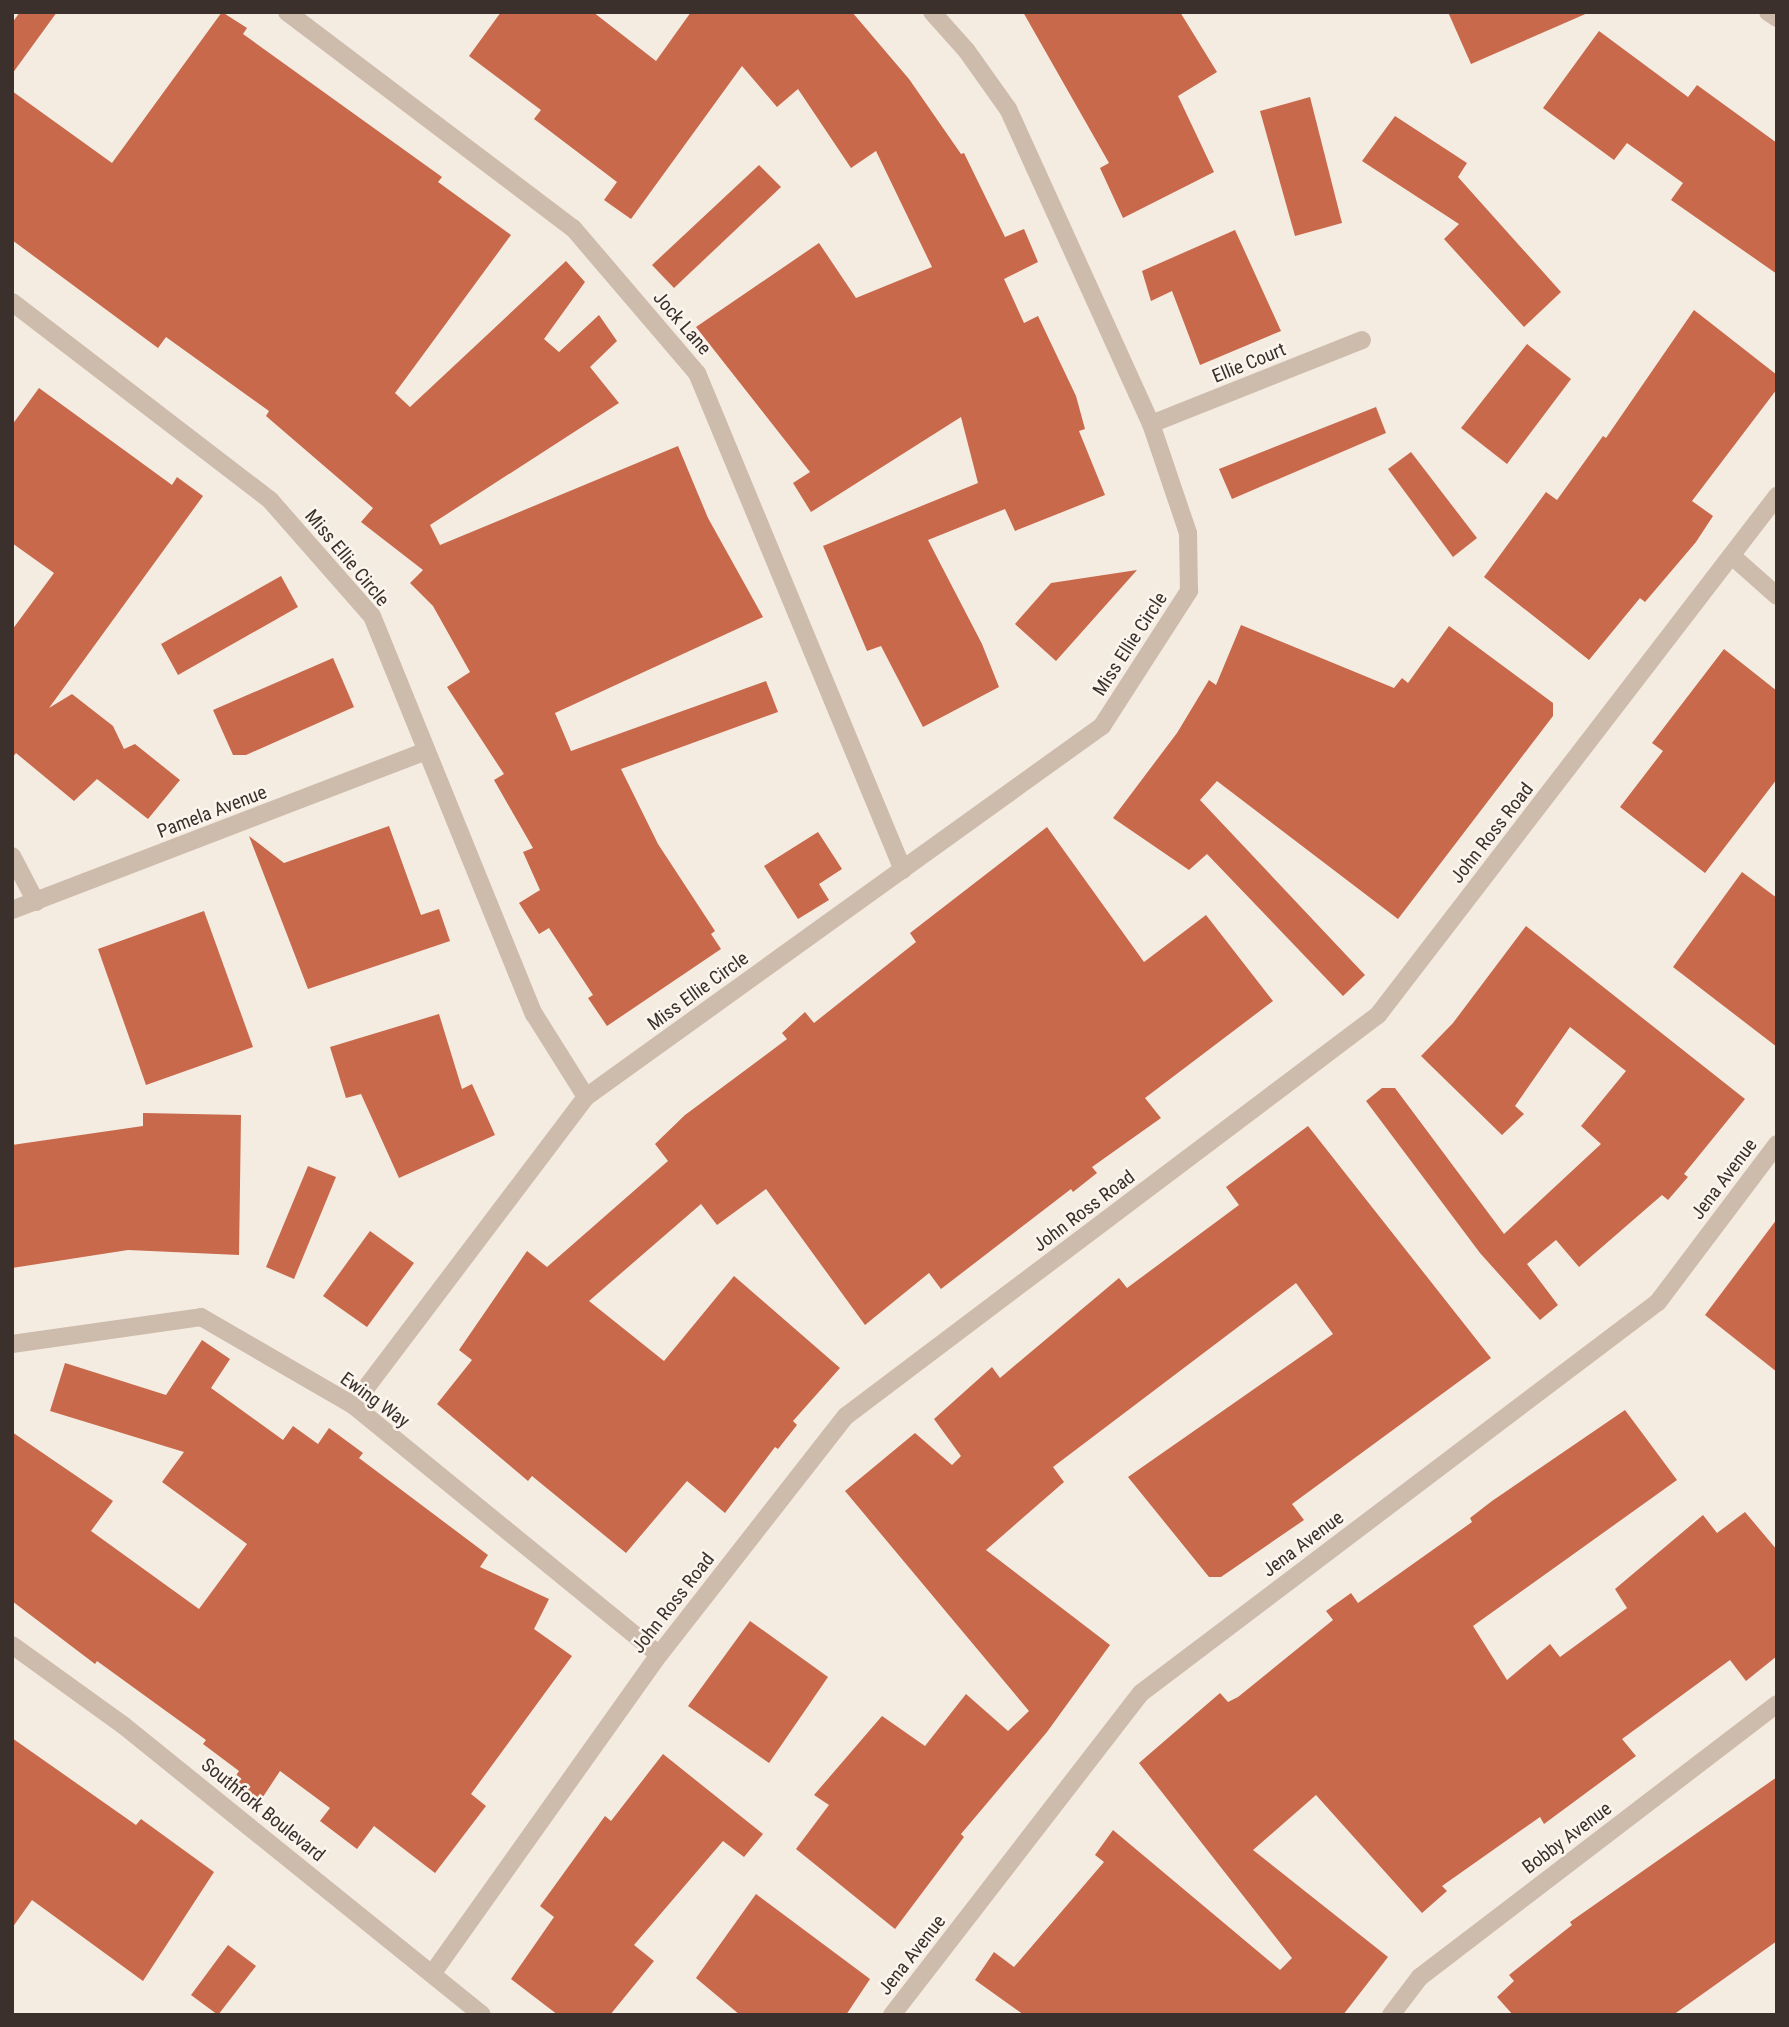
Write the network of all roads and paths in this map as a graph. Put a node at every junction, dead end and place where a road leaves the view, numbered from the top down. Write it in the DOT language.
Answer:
graph roads {
  1 [pos="287,12"];
  2 [pos="932,12"];
  3 [pos="1768,12"];
  4 [pos="1777,18"];
  5 [pos="12,302"];
  6 [pos="1362,340"];
  7 [pos="1151,424"];
  8 [pos="1777,496"];
  9 [pos="1732,556"];
  10 [pos="1777,596"];
  11 [pos="426,751"];
  12 [pos="12,856"];
  13 [pos="902,870"];
  14 [pos="36,902"];
  15 [pos="12,910"];
  16 [pos="586,1097"];
  17 [pos="1777,1144"];
  18 [pos="12,1344"];
  19 [pos="352,1405"];
  20 [pos="12,1645"];
  21 [pos="659,1655"];
  22 [pos="1777,1704"];
  23 [pos="432,1974"];
  24 [pos="482,2015"];
  25 [pos="892,2015"];
  26 [pos="1391,2015"];
  1 -- 13 [label="street, Jock Lane"];
  2 -- 7 [label="street, Miss Ellie Circle"];
  3 -- 4 [label="street"];
  5 -- 11 [label="street, Miss Ellie Circle"];
  6 -- 7 [label="street, Ellie Court"];
  7 -- 13 [label="street, Miss Ellie Circle"];
  8 -- 9 [label="street, John Ross Road"];
  9 -- 10 [label="street"];
  9 -- 21 [label="street, John Ross Road"];
  11 -- 14 [label="street, Pamela Avenue"];
  11 -- 16 [label="street, Miss Ellie Circle"];
  12 -- 14 [label="street"];
  13 -- 16 [label="street, Miss Ellie Circle"];
  14 -- 15 [label="street, Pamela Avenue"];
  16 -- 19 [label="street, Miss Ellie Circle"];
  17 -- 25 [label="street, Jena Avenue"];
  18 -- 19 [label="street, Ewing Way"];
  19 -- 21 [label="street, Ewing Way"];
  20 -- 23 [label="street, Southfork Boulevard"];
  21 -- 23 [label="street, John Ross Road"];
  22 -- 26 [label="street, Bobby Avenue"];
  23 -- 24 [label="street, Southfork Boulevard"];
}
